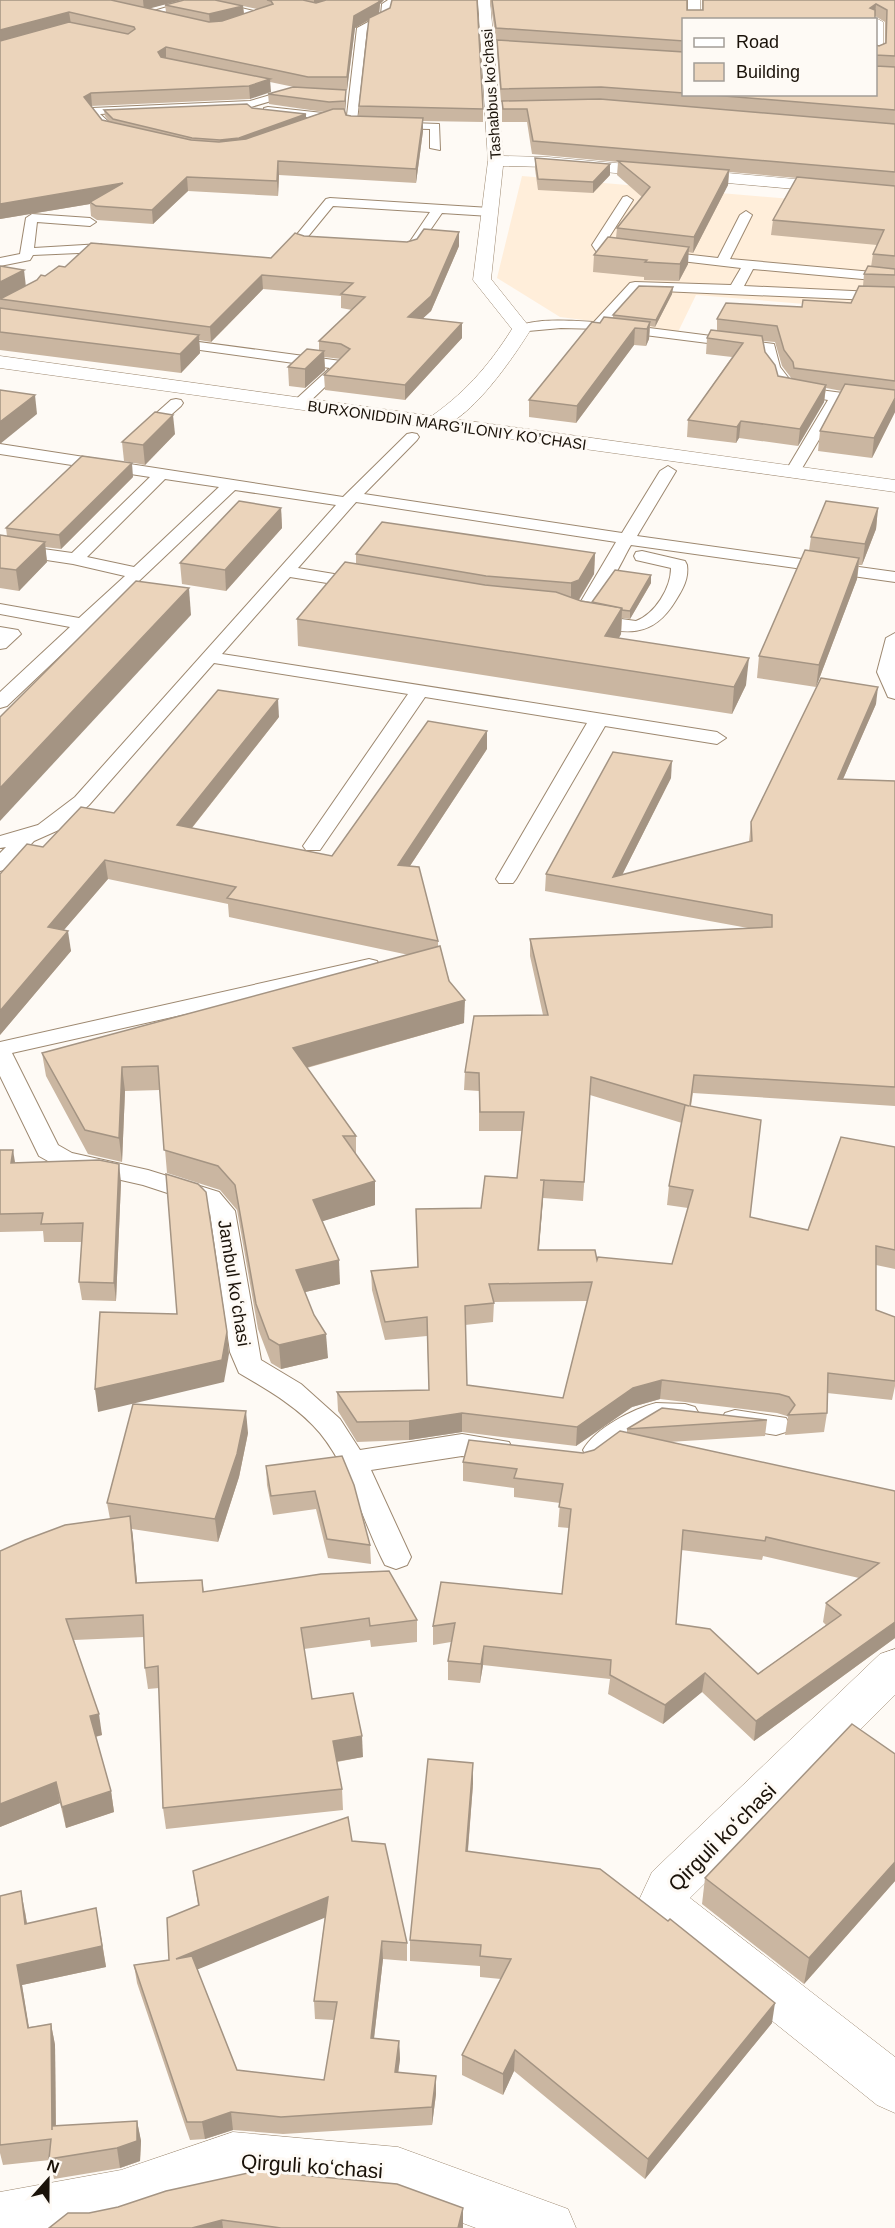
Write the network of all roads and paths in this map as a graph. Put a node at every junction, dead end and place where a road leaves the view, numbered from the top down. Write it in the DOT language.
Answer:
graph roads {
  1 [pos="395,0"];
  2 [pos="484,0"];
  3 [pos="694,0"];
  4 [pos="695,18"];
  5 [pos="167,20"];
  6 [pos="242,23"];
  7 [pos="269,87"];
  8 [pos="225,105"];
  9 [pos="332,117"];
  10 [pos="352,117"];
  11 [pos="309,125"];
  12 [pos="129,134"];
  13 [pos="436,148"];
  14 [pos="496,161"];
  15 [pos="895,193"];
  16 [pos="627,200"];
  17 [pos="438,209"];
  18 [pos="490,212"];
  19 [pos="746,214"];
  20 [pos="90,222"];
  21 [pos="337,246"];
  22 [pos="101,248"];
  23 [pos="391,250"];
  24 [pos="27,252"];
  25 [pos="0,261"];
  26 [pos="722,262"];
  27 [pos="749,265"];
  28 [pos="895,278"];
  29 [pos="735,289"];
  30 [pos="895,297"];
  31 [pos="597,326"];
  32 [pos="522,329"];
  33 [pos="153,340"];
  34 [pos="353,353"];
  35 [pos="0,362"];
  36 [pos="341,365"];
  37 [pos="0,378"];
  38 [pos="837,397"];
  39 [pos="176,403"];
  40 [pos="895,404"];
  41 [pos="298,405"];
  42 [pos="433,424"];
  43 [pos="412,437"];
  44 [pos="0,449"];
  45 [pos="106,465"];
  46 [pos="668,471"];
  47 [pos="793,472"];
  48 [pos="162,473"];
  49 [pos="232,484"];
  50 [pos="895,486"];
  51 [pos="350,499"];
  52 [pos="895,501"];
  53 [pos="622,546"];
  54 [pos="0,548"];
  55 [pos="76,559"];
  56 [pos="286,571"];
  57 [pos="137,573"];
  58 [pos="895,577"];
  59 [pos="380,586"];
  60 [pos="0,609"];
  61 [pos="83,624"];
  62 [pos="0,632"];
  63 [pos="895,638"];
  64 [pos="0,644"];
  65 [pos="208,657"];
  66 [pos="420,691"];
  67 [pos="895,693"];
  68 [pos="0,702"];
  69 [pos="599,719"];
  70 [pos="717,738"];
  71 [pos="26,838"];
  72 [pos="0,842"];
  73 [pos="313,846"];
  74 [pos="0,865"];
  75 [pos="506,879"];
  76 [pos="369,966"];
  77 [pos="0,1050"];
  78 [pos="776,1425"];
  79 [pos="529,1453"];
  80 [pos="571,1458"];
  81 [pos="353,1462"];
  82 [pos="396,1557"];
  83 [pos="895,1667"];
  84 [pos="895,2088"];
  85 [pos="0,2219"];
  86 [pos="549,2228"];
  1 -- 10 [label="lane"];
  2 -- 14 [label="street, Tashabbus koʻchasi"];
  3 -- 4 [label="street"];
  5 -- 6 [label="lane"];
  7 -- 8 [label="lane"];
  8 -- 9 [label="lane"];
  8 -- 12 [label="lane"];
  9 -- 10 [label="lane"];
  9 -- 11 [label="lane"];
  10 -- 13 [label="lane"];
  14 -- 15 [label="street"];
  14 -- 18 [label="street, Tashabbus koʻchasi"];
  16 -- 26 [label="lane"];
  17 -- 18 [label="lane"];
  17 -- 21 [label="lane"];
  17 -- 23 [label="lane"];
  18 -- 32 [label="street, Tashabbus koʻchasi"];
  19 -- 26 [label="lane"];
  20 -- 24 [label="lane"];
  22 -- 24 [label="lane"];
  24 -- 25 [label="lane"];
  26 -- 27 [label="lane"];
  27 -- 28 [label="lane"];
  27 -- 29 [label="lane"];
  29 -- 30 [label="lane"];
  29 -- 31 [label="lane"];
  31 -- 32 [label="lane"];
  31 -- 38 [label="lane"];
  32 -- 42 [label="street"];
  33 -- 36 [label="lane"];
  34 -- 36 [label="lane"];
  35 -- 41 [label="street, BURXONIDDIN MARG’ILONIY KO’CHASI"];
  36 -- 41 [label="lane"];
  37 -- 39 [label="street, BURXONIDDIN MARG’ILONIY KO’CHASI"];
  38 -- 40 [label="lane"];
  38 -- 47 [label="lane"];
  39 -- 43 [label="street, BURXONIDDIN MARG’ILONIY KO’CHASI"];
  39 -- 45 [label="lane"];
  41 -- 42 [label="street, BURXONIDDIN MARG’ILONIY KO’CHASI"];
  42 -- 43 [label="street"];
  42 -- 47 [label="street, BURXONIDDIN MARG’ILONIY KO’CHASI"];
  43 -- 46 [label="street, BURXONIDDIN MARG’ILONIY KO’CHASI"];
  43 -- 51 [label="lane"];
  44 -- 45 [label="lane"];
  45 -- 48 [label="lane"];
  46 -- 52 [label="street, BURXONIDDIN MARG’ILONIY KO’CHASI"];
  46 -- 53 [label="lane"];
  47 -- 50 [label="street, BURXONIDDIN MARG’ILONIY KO’CHASI"];
  48 -- 49 [label="lane"];
  48 -- 55 [label="lane"];
  49 -- 51 [label="lane"];
  49 -- 57 [label="lane"];
  51 -- 53 [label="lane"];
  51 -- 56 [label="lane"];
  53 -- 53 [label="lane"];
  53 -- 58 [label="lane"];
  54 -- 55 [label="lane"];
  55 -- 57 [label="lane"];
  56 -- 59 [label="lane"];
  56 -- 65 [label="lane"];
  57 -- 61 [label="lane"];
  60 -- 61 [label="lane"];
  61 -- 68 [label="lane"];
  62 -- 64 [label="lane"];
  63 -- 67 [label="lane"];
  65 -- 66 [label="lane"];
  65 -- 71 [label="lane"];
  66 -- 69 [label="lane"];
  66 -- 73 [label="lane"];
  69 -- 70 [label="lane"];
  69 -- 75 [label="lane"];
  71 -- 72 [label="lane"];
  71 -- 74 [label="lane"];
  76 -- 77 [label="lane"];
  77 -- 81 [label="lane, Jambul koʻchasi"];
  78 -- 80 [label="lane"];
  79 -- 81 [label="lane"];
  81 -- 82 [label="lane, Jambul koʻchasi"];
  83 -- 84 [label="street, Qirguli koʻchasi"];
  85 -- 86 [label="street, Qirguli koʻchasi"];
}
